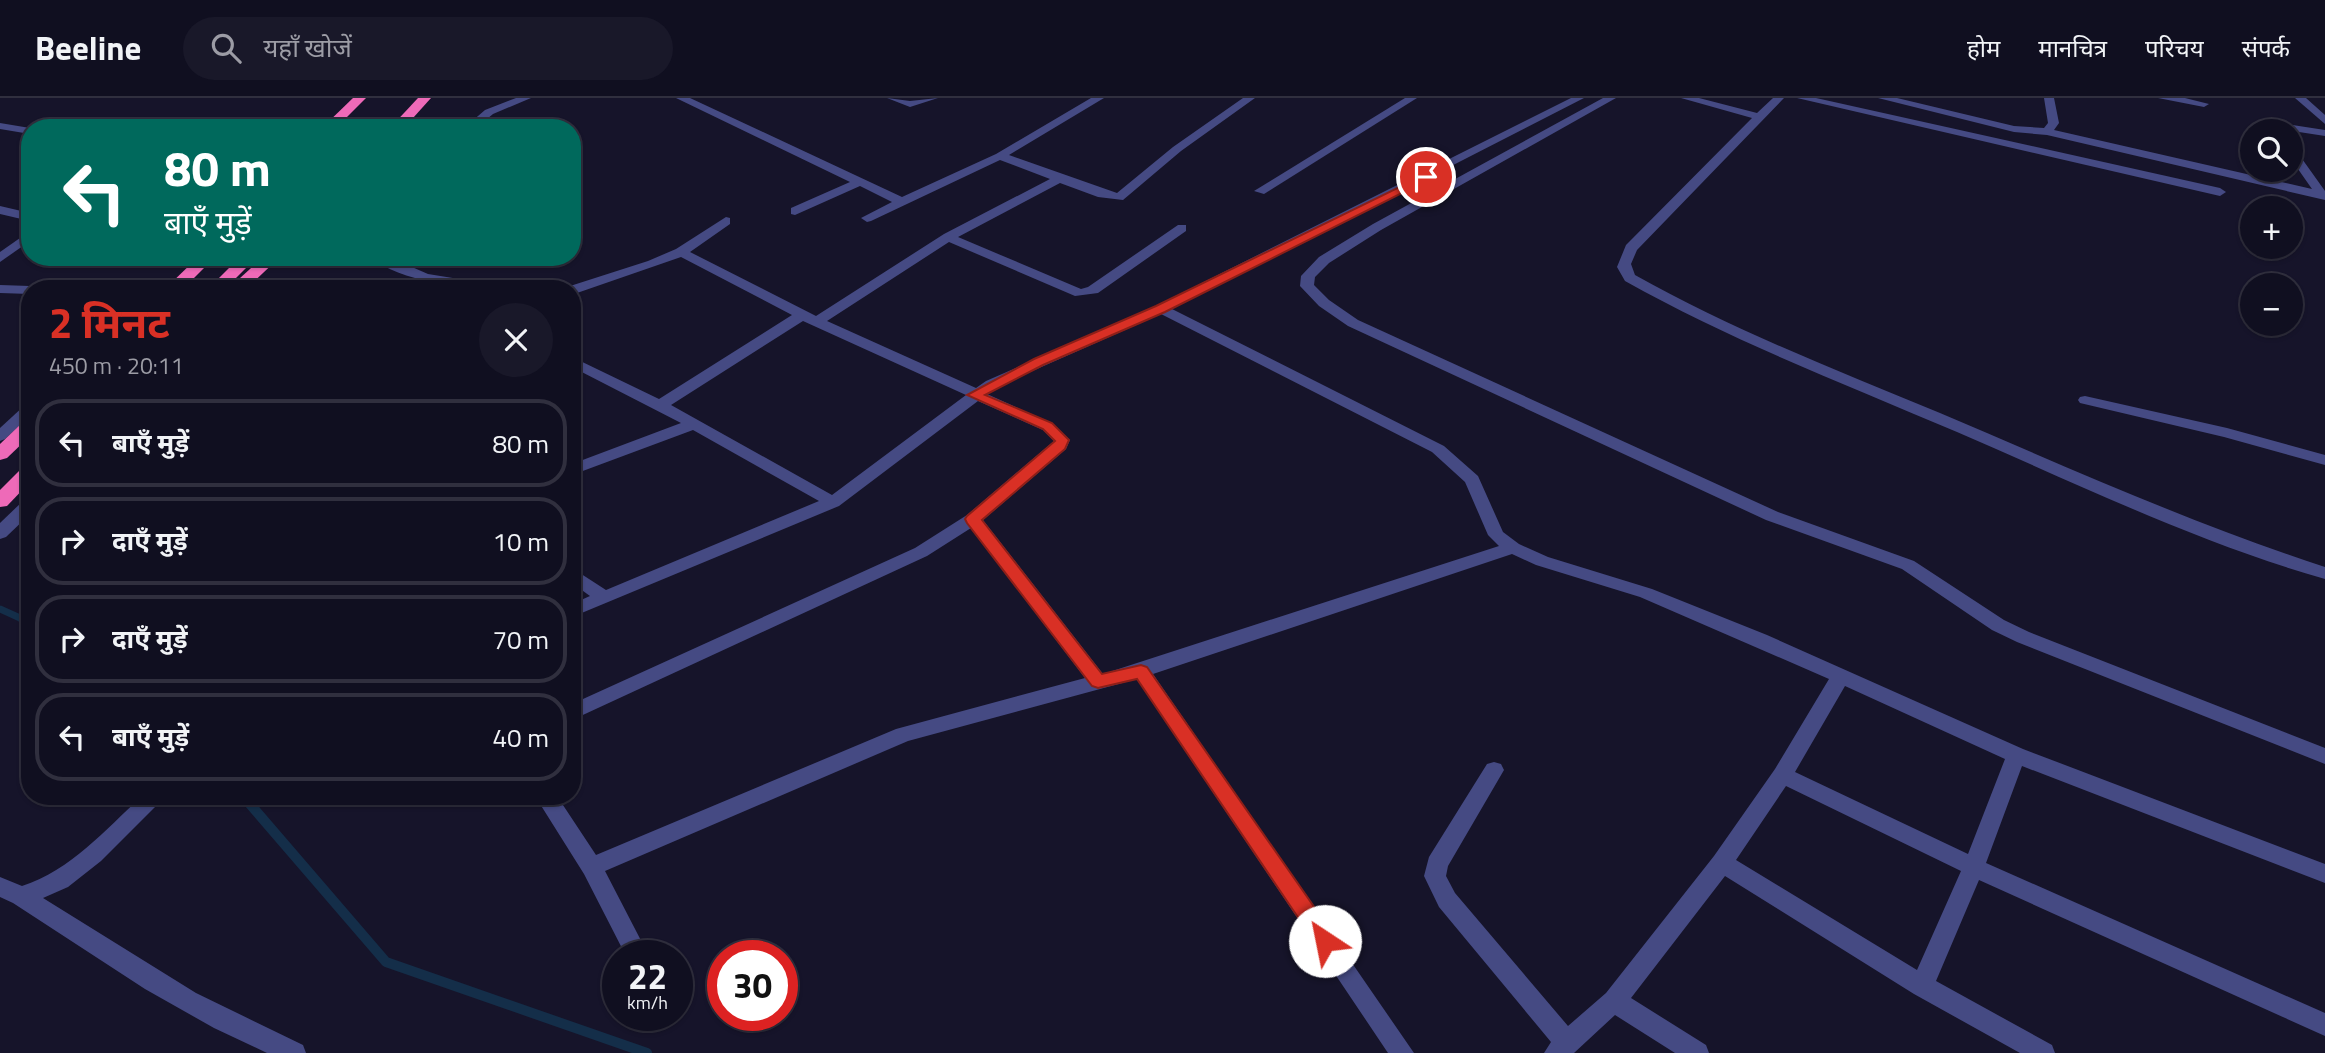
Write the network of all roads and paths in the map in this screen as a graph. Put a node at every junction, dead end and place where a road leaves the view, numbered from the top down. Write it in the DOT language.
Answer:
graph roads {
  1 [pos="408,98"];
  2 [pos="425,98"];
  3 [pos="526,98"];
  4 [pos="681,98"];
  5 [pos="892,98"];
  6 [pos="933,98"];
  7 [pos="1099,98"];
  8 [pos="1250,98"];
  9 [pos="1412,98"];
  10 [pos="1579,98"];
  11 [pos="1611,98"];
  12 [pos="1686,98"];
  13 [pos="1780,98"];
  14 [pos="1802,98"];
  15 [pos="1883,98"];
  16 [pos="2049,98"];
  17 [pos="2162,98"];
  18 [pos="2300,98"];
  19 [pos="365,102"];
  20 [pos="2204,104"];
  21 [pos="1760,117"];
  22 [pos="341,119"];
  23 [pos="353,119"];
  24 [pos="388,119"];
  25 [pos="405,119"];
  26 [pos="480,119"];
  27 [pos="2325,121"];
  28 [pos="0,126"];
  29 [pos="21,130"];
  30 [pos="2303,130"];
  31 [pos="2047,132"];
  32 [pos="2325,133"];
  33 [pos="1000,156"];
  34 [pos="2303,168"];
  35 [pos="1058,179"];
  36 [pos="859,182"];
  37 [pos="1260,191"];
  38 [pos="2220,192"];
  39 [pos="2323,196"];
  40 [pos="903,202"];
  41 [pos="0,210"];
  42 [pos="795,211"];
  43 [pos="21,215"];
  44 [pos="867,218"];
  45 [pos="726,221"];
  46 [pos="1182,228"];
  47 [pos="948,237"];
  48 [pos="21,242"];
  49 [pos="681,252"];
  50 [pos="0,258"];
  51 [pos="179,266"];
  52 [pos="197,266"];
  53 [pos="239,266"];
  54 [pos="262,266"];
  55 [pos="399,266"];
  56 [pos="166,280"];
  57 [pos="182,280"];
  58 [pos="225,280"];
  59 [pos="246,280"];
  60 [pos="443,280"];
  61 [pos="581,287"];
  62 [pos="0,289"];
  63 [pos="21,290"];
  64 [pos="1161,309"];
  65 [pos="802,315"];
  66 [pos="818,321"];
  67 [pos="581,366"];
  68 [pos="974,395"];
  69 [pos="2085,400"];
  70 [pos="660,405"];
  71 [pos="21,416"];
  72 [pos="694,424"];
  73 [pos="21,434"];
  74 [pos="0,436"];
  75 [pos="0,454"];
  76 [pos="2325,460"];
  77 [pos="581,467"];
  78 [pos="21,480"];
  79 [pos="0,501"];
  80 [pos="833,502"];
  81 [pos="21,513"];
  82 [pos="973,519"];
  83 [pos="0,533"];
  84 [pos="1513,548"];
  85 [pos="2325,573"];
  86 [pos="581,581"];
  87 [pos="605,598"];
  88 [pos="581,607"];
  89 [pos="1141,671"];
  90 [pos="1840,678"];
  91 [pos="1098,681"];
  92 [pos="581,709"];
  93 [pos="2017,755"];
  94 [pos="2325,756"];
  95 [pos="1493,771"];
  96 [pos="1782,775"];
  97 [pos="146,805"];
  98 [pos="551,805"];
  99 [pos="1722,863"];
  100 [pos="592,867"];
  101 [pos="1974,867"];
  102 [pos="2325,874"];
  103 [pos="10,892"];
  104 [pos="630,940"];
  105 [pos="1922,986"];
  106 [pos="1614,1001"];
  107 [pos="2325,1026"];
  108 [pos="1562,1048"];
  109 [pos="294,1053"];
  110 [pos="1402,1053"];
  111 [pos="1697,1053"];
  112 [pos="2043,1053"];
  1 -- 24 [label="highway"];
  2 -- 25 [label="highway"];
  3 -- 26 [label="street"];
  4 -- 36 [label="street"];
  5 -- 6 [label="street"];
  7 -- 33 [label="street"];
  8 -- 35 [label="street"];
  9 -- 37 [label="street"];
  10 -- 64 [label="street"];
  11 -- 94 [label="street"];
  12 -- 21 [label="street"];
  13 -- 21 [label="street"];
  14 -- 38 [label="street"];
  15 -- 31 [label="street"];
  16 -- 31 [label="street"];
  17 -- 20 [label="street"];
  18 -- 27 [label="street"];
  19 -- 22 [label="highway"];
  19 -- 23 [label="highway"];
  21 -- 85 [label="street"];
  28 -- 29 [label="street"];
  30 -- 32 [label="street"];
  31 -- 39 [label="street"];
  33 -- 35 [label="street"];
  33 -- 40 [label="street"];
  34 -- 39 [label="street"];
  35 -- 47 [label="street"];
  36 -- 40 [label="street"];
  36 -- 42 [label="street"];
  40 -- 44 [label="street"];
  41 -- 43 [label="street"];
  45 -- 49 [label="street"];
  46 -- 47 [label="street"];
  47 -- 66 [label="street"];
  48 -- 50 [label="street"];
  49 -- 61 [label="street"];
  49 -- 65 [label="street"];
  51 -- 56 [label="highway"];
  52 -- 57 [label="highway"];
  53 -- 58 [label="highway"];
  54 -- 59 [label="highway"];
  55 -- 60 [label="street"];
  62 -- 63 [label="street"];
  64 -- 68 [label="street"];
  64 -- 84 [label="street"];
  65 -- 66 [label="street"];
  65 -- 70 [label="street"];
  66 -- 68 [label="street"];
  67 -- 70 [label="street"];
  68 -- 80 [label="street"];
  68 -- 82 [label="street"];
  69 -- 76 [label="street"];
  70 -- 72 [label="street"];
  71 -- 74 [label="street"];
  72 -- 77 [label="street"];
  72 -- 80 [label="street"];
  73 -- 75 [label="highway"];
  78 -- 79 [label="highway"];
  80 -- 87 [label="street"];
  81 -- 83 [label="street"];
  82 -- 91 [label="street"];
  82 -- 92 [label="street"];
  84 -- 89 [label="street"];
  84 -- 90 [label="street"];
  86 -- 87 [label="street"];
  87 -- 88 [label="street"];
  89 -- 91 [label="street"];
  89 -- 110 [label="street"];
  90 -- 93 [label="street"];
  90 -- 96 [label="street"];
  91 -- 100 [label="street"];
  93 -- 101 [label="street"];
  93 -- 102 [label="street"];
  95 -- 108 [label="street"];
  96 -- 99 [label="street"];
  96 -- 101 [label="street"];
  97 -- 103 [label="street"];
  98 -- 100 [label="street"];
  99 -- 105 [label="street"];
  99 -- 106 [label="street"];
  100 -- 104 [label="street"];
  101 -- 105 [label="street"];
  101 -- 107 [label="street"];
  103 -- 109 [label="street"];
  105 -- 112 [label="street"];
  106 -- 108 [label="street"];
  106 -- 111 [label="street"];
}
